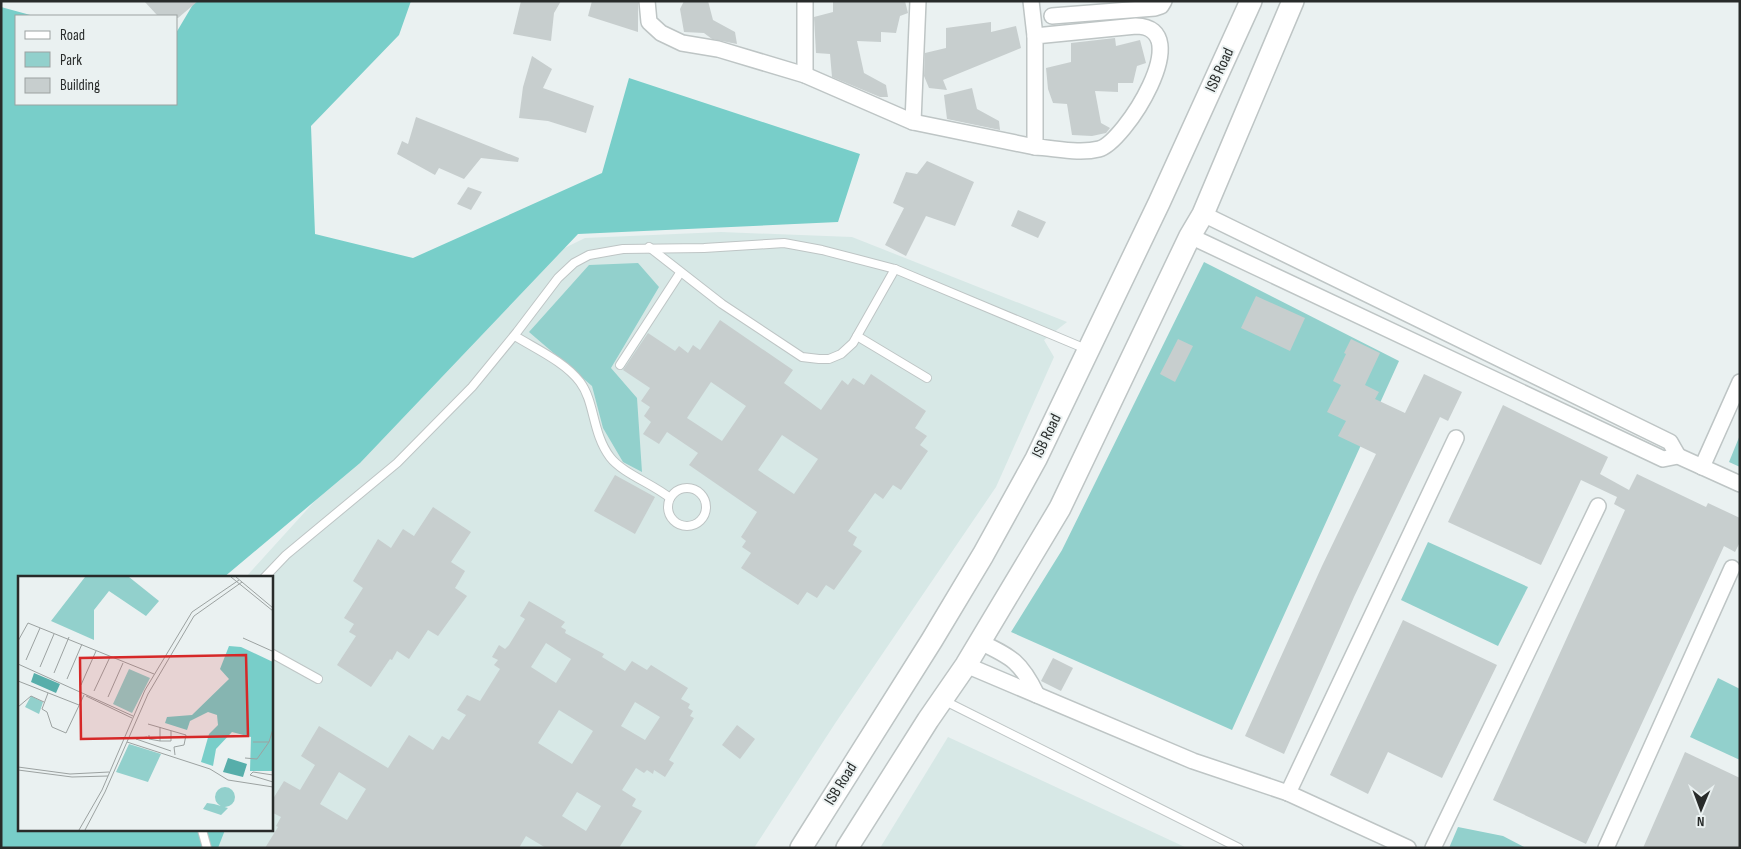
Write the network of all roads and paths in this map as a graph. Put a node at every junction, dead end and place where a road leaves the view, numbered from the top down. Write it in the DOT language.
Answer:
graph roads {
  1 [pos="647,1"];
  2 [pos="805,1"];
  3 [pos="918,1"];
  4 [pos="1030,1"];
  5 [pos="1164,1"];
  6 [pos="1251,1"];
  7 [pos="1293,1"];
  8 [pos="1052,16"];
  9 [pos="1036,36"];
  10 [pos="805,75"];
  11 [pos="913,122"];
  12 [pos="1035,147"];
  13 [pos="1203,214"];
  14 [pos="1190,236"];
  15 [pos="649,247"];
  16 [pos="895,269"];
  17 [pos="680,273"];
  18 [pos="515,336"];
  19 [pos="857,336"];
  20 [pos="1089,350"];
  21 [pos="620,365"];
  22 [pos="927,378"];
  23 [pos="1740,382"];
  24 [pos="1456,438"];
  25 [pos="1678,456"];
  26 [pos="1702,467"];
  27 [pos="1740,484"];
  28 [pos="670,498"];
  29 [pos="1598,506"];
  30 [pos="1732,568"];
  31 [pos="266,576"];
  32 [pos="980,642"];
  33 [pos="272,654"];
  34 [pos="966,665"];
  35 [pos="318,679"];
  36 [pos="1037,695"];
  37 [pos="942,700"];
  38 [pos="1288,793"];
  39 [pos="203,832"];
  40 [pos="207,848"];
  41 [pos="801,848"];
  42 [pos="847,848"];
  43 [pos="1239,848"];
  44 [pos="1408,848"];
  45 [pos="1433,848"];
  46 [pos="1606,848"];
  1 -- 10 [label="street"];
  2 -- 10 [label="street"];
  3 -- 11 [label="street"];
  4 -- 9 [label="street"];
  5 -- 8 [label="street"];
  6 -- 20 [label="main road, ISB Road"];
  7 -- 13 [label="main road"];
  9 -- 12 [label="street"];
  9 -- 12 [label="street"];
  10 -- 11 [label="street"];
  11 -- 12 [label="street"];
  13 -- 14 [label="main road"];
  13 -- 25 [label="street"];
  14 -- 25 [label="street"];
  14 -- 32 [label="main road"];
  15 -- 16 [label="lane"];
  15 -- 17 [label="lane"];
  15 -- 18 [label="lane"];
  16 -- 19 [label="lane"];
  16 -- 20 [label="lane"];
  17 -- 19 [label="lane"];
  17 -- 21 [label="lane"];
  18 -- 28 [label="lane"];
  18 -- 31 [label="lane"];
  19 -- 22 [label="lane"];
  20 -- 41 [label="main road, ISB Road"];
  23 -- 26 [label="street"];
  24 -- 38 [label="street"];
  25 -- 26 [label="street"];
  26 -- 27 [label="street"];
  28 -- 28 [label="lane"];
  29 -- 45 [label="street"];
  30 -- 46 [label="street"];
  32 -- 34 [label="main road"];
  32 -- 36 [label="street"];
  33 -- 35 [label="lane"];
  34 -- 36 [label="street"];
  34 -- 37 [label="main road"];
  36 -- 38 [label="street"];
  37 -- 42 [label="main road"];
  37 -- 43 [label="lane"];
  38 -- 44 [label="street"];
  39 -- 40 [label="lane"];
}
